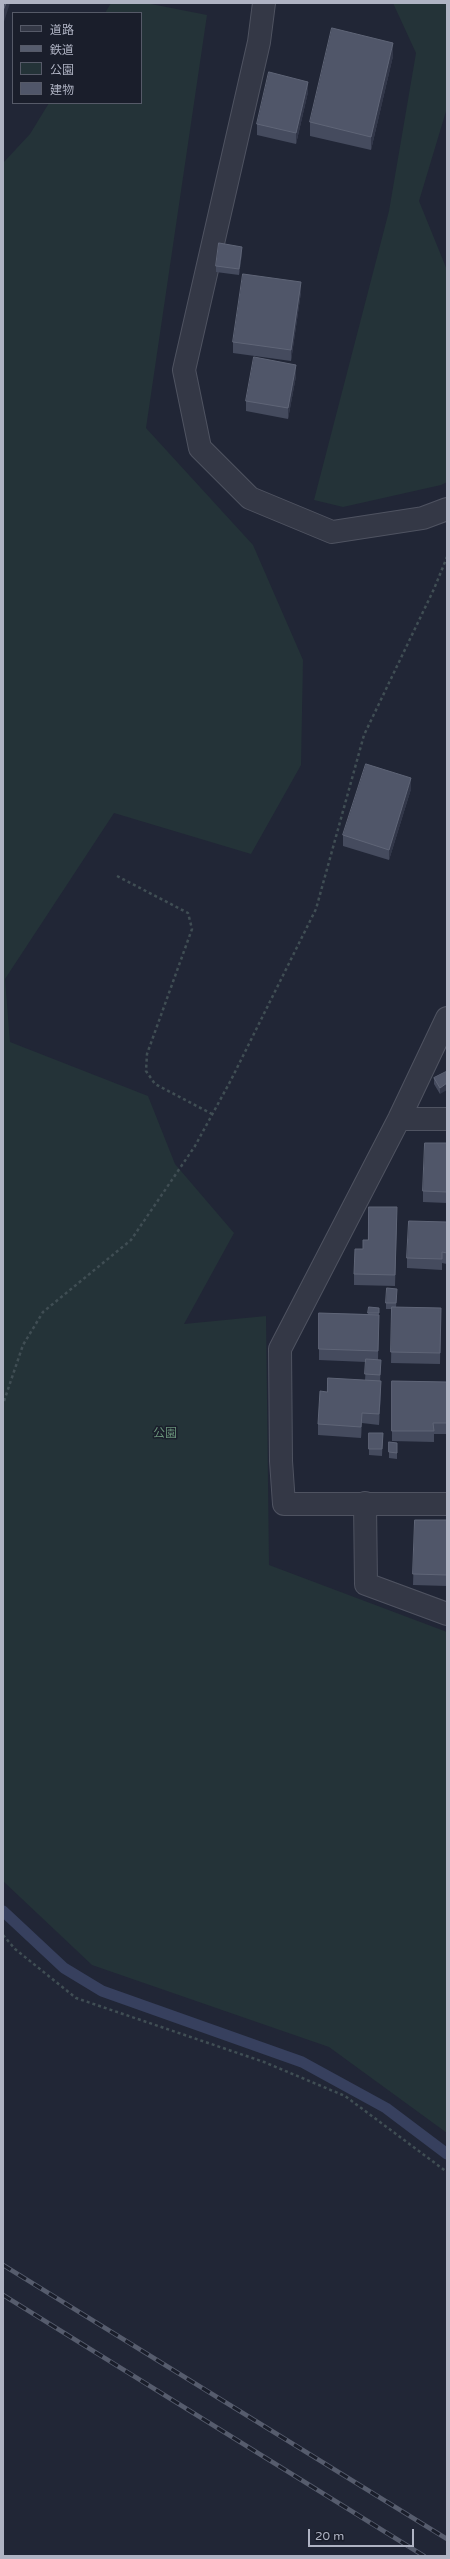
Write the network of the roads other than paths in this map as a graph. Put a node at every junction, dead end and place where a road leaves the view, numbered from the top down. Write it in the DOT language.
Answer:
graph roads {
  1 [pos="264,3"];
  2 [pos="447,509"];
  3 [pos="447,1018"];
  4 [pos="399,1119"];
  5 [pos="447,1119"];
  6 [pos="365,1503"];
  7 [pos="447,1504"];
  8 [pos="447,1614"];
  1 -- 2 [label="street"];
  3 -- 4 [label="street"];
  4 -- 5 [label="street"];
  4 -- 6 [label="street"];
  6 -- 7 [label="street"];
  6 -- 8 [label="street"];
}
